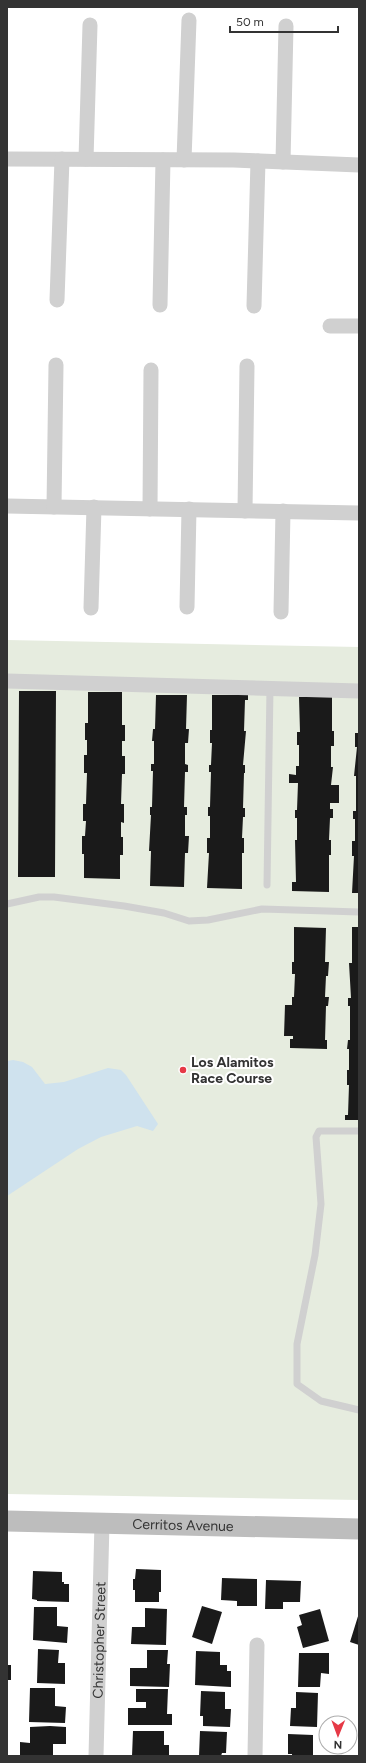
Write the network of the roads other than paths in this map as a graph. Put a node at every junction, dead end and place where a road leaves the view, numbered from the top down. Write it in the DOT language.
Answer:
graph roads {
  1 [pos="189,20"];
  2 [pos="90,25"];
  3 [pos="286,26"];
  4 [pos="7,159"];
  5 [pos="62,159"];
  6 [pos="86,159"];
  7 [pos="163,160"];
  8 [pos="184,160"];
  9 [pos="258,161"];
  10 [pos="283,162"];
  11 [pos="359,165"];
  12 [pos="57,300"];
  13 [pos="160,305"];
  14 [pos="254,306"];
  15 [pos="330,326"];
  16 [pos="359,326"];
  17 [pos="56,365"];
  18 [pos="247,366"];
  19 [pos="151,370"];
  20 [pos="7,506"];
  21 [pos="54,507"];
  22 [pos="94,507"];
  23 [pos="150,509"];
  24 [pos="188,509"];
  25 [pos="245,510"];
  26 [pos="283,511"];
  27 [pos="359,513"];
  28 [pos="187,607"];
  29 [pos="91,608"];
  30 [pos="282,612"];
  31 [pos="7,681"];
  32 [pos="270,688"];
  33 [pos="359,690"];
  34 [pos="267,885"];
  35 [pos="7,904"];
  36 [pos="359,912"];
  37 [pos="359,1131"];
  38 [pos="359,1410"];
  39 [pos="7,1521"];
  40 [pos="102,1523"];
  41 [pos="359,1529"];
  42 [pos="257,1645"];
  43 [pos="96,1756"];
  44 [pos="255,1756"];
  1 -- 8 [label="street"];
  2 -- 6 [label="street"];
  3 -- 10 [label="street"];
  4 -- 5 [label="street"];
  5 -- 6 [label="street"];
  5 -- 12 [label="street"];
  6 -- 7 [label="street"];
  7 -- 8 [label="street"];
  7 -- 13 [label="street"];
  8 -- 9 [label="street"];
  9 -- 10 [label="street"];
  9 -- 14 [label="street"];
  10 -- 11 [label="street"];
  15 -- 16 [label="street"];
  17 -- 21 [label="street"];
  18 -- 25 [label="street"];
  19 -- 23 [label="street"];
  20 -- 21 [label="street"];
  21 -- 22 [label="street"];
  22 -- 23 [label="street"];
  22 -- 29 [label="street"];
  23 -- 24 [label="street"];
  24 -- 25 [label="street"];
  24 -- 28 [label="street"];
  25 -- 26 [label="street"];
  26 -- 27 [label="street"];
  26 -- 30 [label="street"];
  31 -- 32 [label="street"];
  32 -- 33 [label="street"];
  32 -- 34 [label="lane"];
  35 -- 36 [label="lane"];
  37 -- 38 [label="lane"];
  39 -- 40 [label="main road, Cerritos Avenue"];
  40 -- 41 [label="main road, Cerritos Avenue"];
  40 -- 43 [label="street, Christopher Street"];
  42 -- 44 [label="street"];
}
